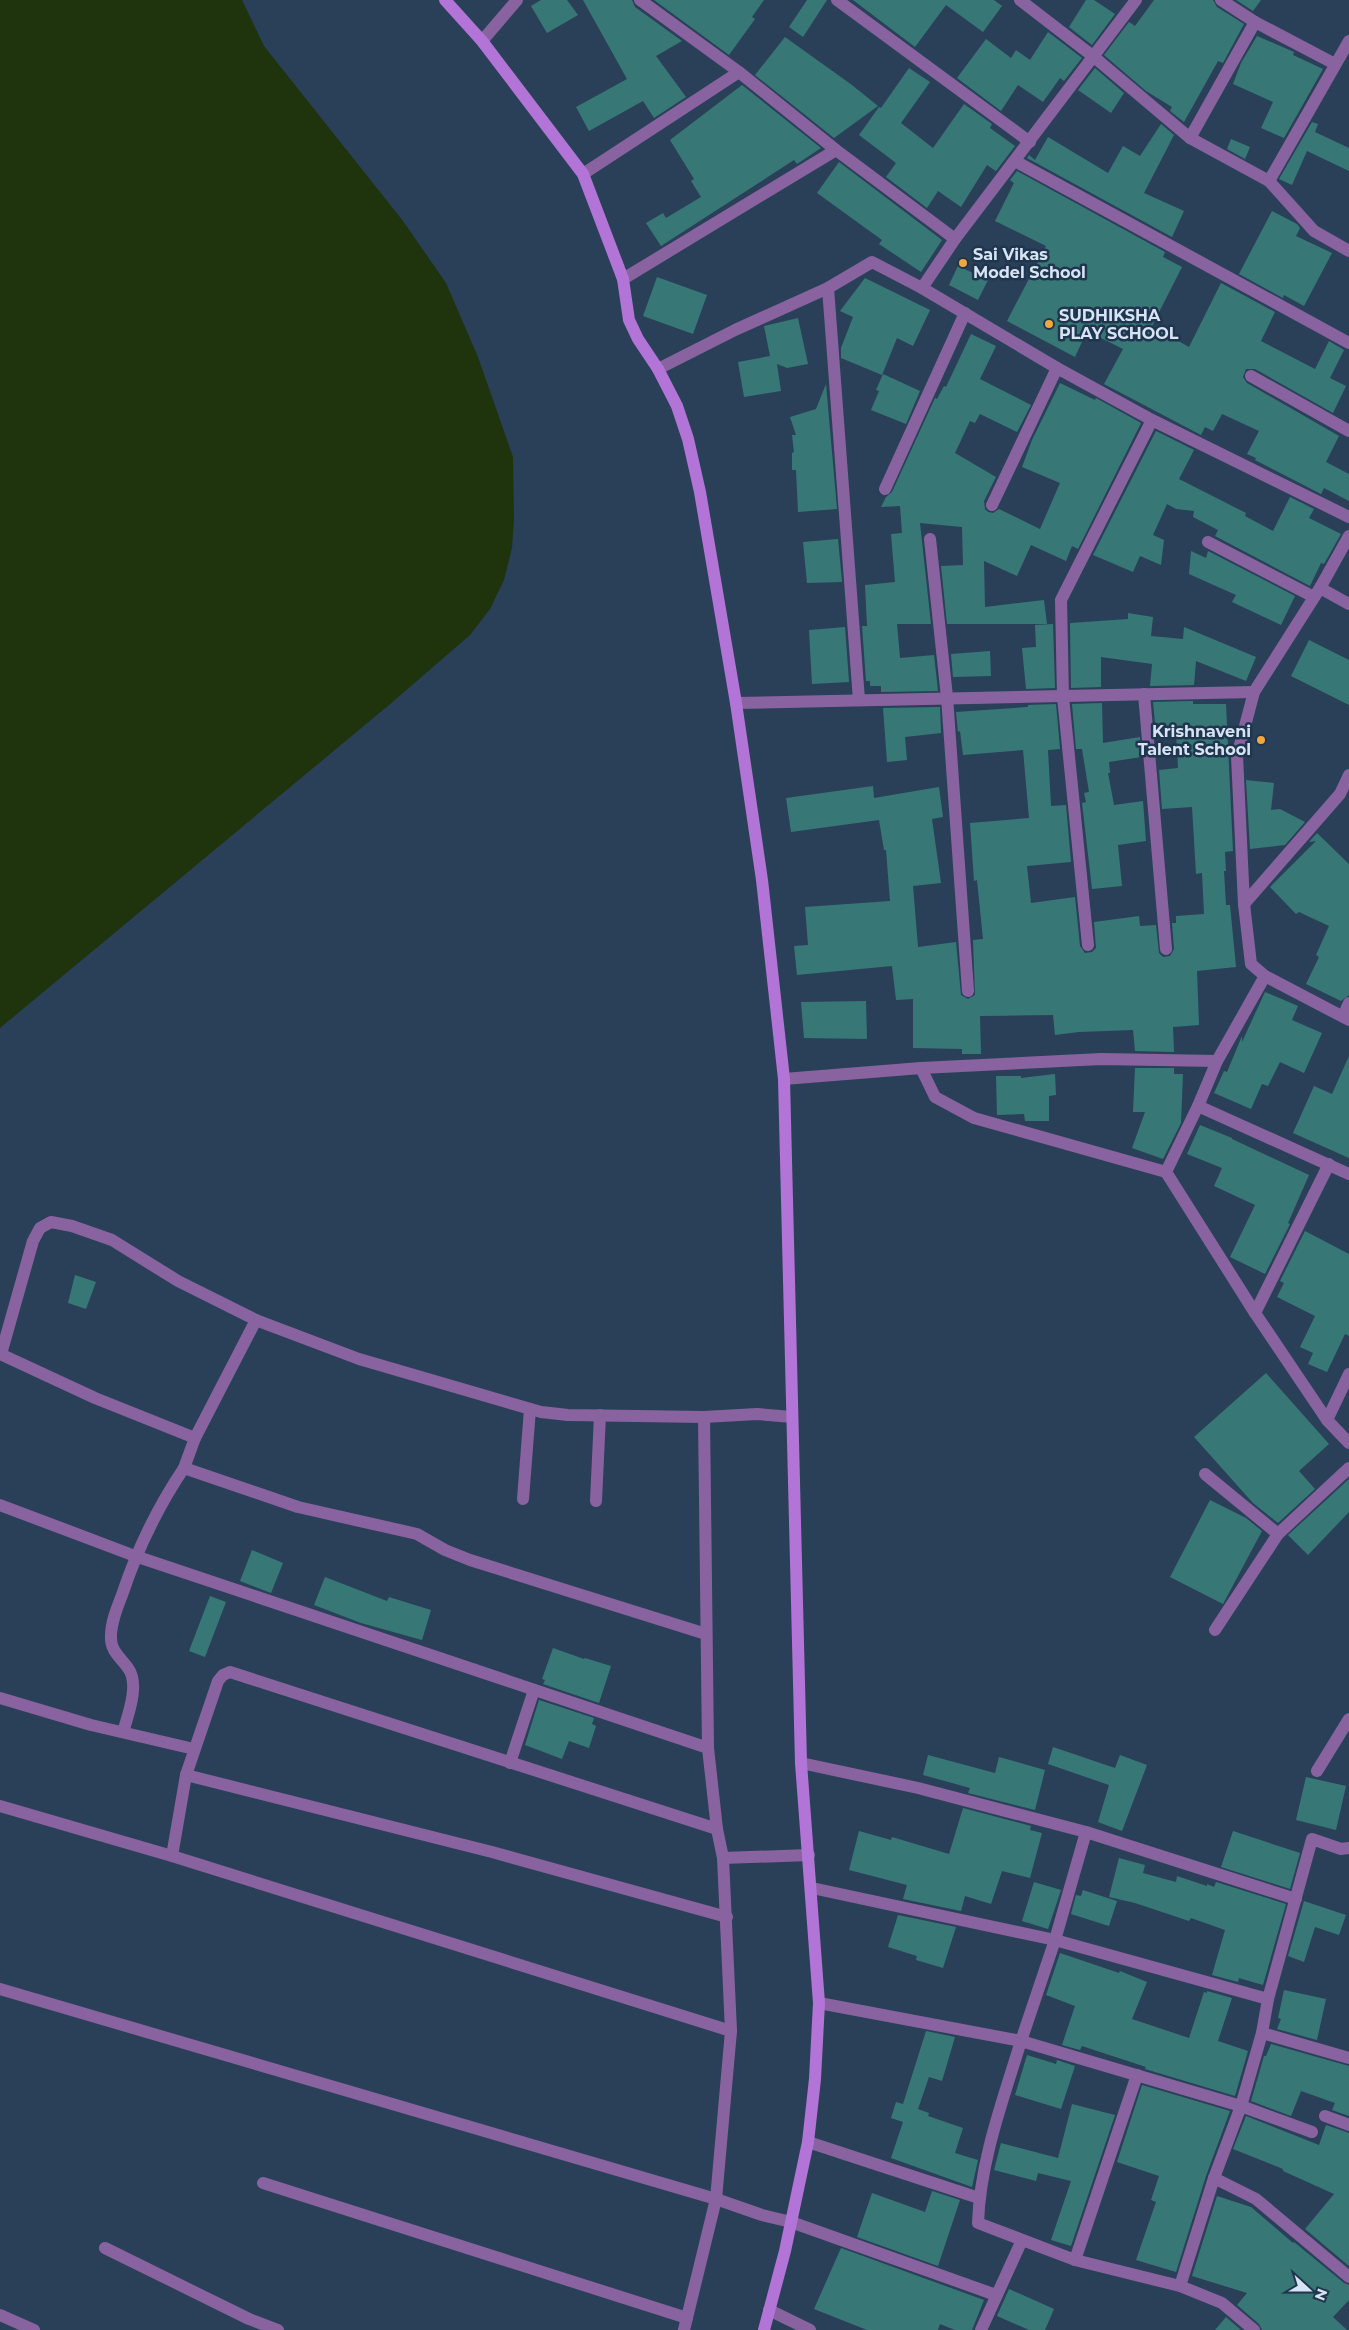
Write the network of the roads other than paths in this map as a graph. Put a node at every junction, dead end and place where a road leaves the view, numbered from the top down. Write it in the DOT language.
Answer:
graph roads {
  1 [pos="445,0"];
  2 [pos="517,0"];
  3 [pos="640,0"];
  4 [pos="837,0"];
  5 [pos="1020,0"];
  6 [pos="1136,0"];
  7 [pos="1221,0"];
  8 [pos="1255,22"];
  9 [pos="482,41"];
  10 [pos="1349,41"];
  11 [pos="1094,57"];
  12 [pos="1335,64"];
  13 [pos="740,72"];
  14 [pos="1190,138"];
  15 [pos="1030,142"];
  16 [pos="836,150"];
  17 [pos="1015,161"];
  18 [pos="583,174"];
  19 [pos="1269,181"];
  20 [pos="956,239"];
  21 [pos="1349,251"];
  22 [pos="623,279"];
  23 [pos="828,288"];
  24 [pos="922,288"];
  25 [pos="965,314"];
  26 [pos="1349,343"];
  27 [pos="1057,368"];
  28 [pos="658,369"];
  29 [pos="1251,376"];
  30 [pos="1152,420"];
  31 [pos="1349,431"];
  32 [pos="884,489"];
  33 [pos="992,505"];
  34 [pos="1349,517"];
  35 [pos="1349,536"];
  36 [pos="930,540"];
  37 [pos="1208,542"];
  38 [pos="1317,593"];
  39 [pos="1349,604"];
  40 [pos="1254,692"];
  41 [pos="1144,694"];
  42 [pos="947,697"];
  43 [pos="1063,697"];
  44 [pos="859,700"];
  45 [pos="736,703"];
  46 [pos="1349,775"];
  47 [pos="1244,904"];
  48 [pos="1088,946"];
  49 [pos="1166,949"];
  50 [pos="1265,976"];
  51 [pos="968,991"];
  52 [pos="1349,1003"];
  53 [pos="1346,1018"];
  54 [pos="1217,1061"];
  55 [pos="921,1068"];
  56 [pos="784,1080"];
  57 [pos="1198,1106"];
  58 [pos="1329,1164"];
  59 [pos="1166,1172"];
  60 [pos="1349,1174"];
  61 [pos="1255,1313"];
  62 [pos="256,1320"];
  63 [pos="1,1354"];
  64 [pos="1349,1374"];
  65 [pos="530,1408"];
  66 [pos="600,1415"];
  67 [pos="704,1417"];
  68 [pos="792,1417"];
  69 [pos="1327,1420"];
  70 [pos="195,1438"];
  71 [pos="1349,1444"];
  72 [pos="184,1468"];
  73 [pos="1349,1468"];
  74 [pos="1205,1474"];
  75 [pos="523,1499"];
  76 [pos="596,1502"];
  77 [pos="0,1506"];
  78 [pos="1278,1534"];
  79 [pos="135,1556"];
  80 [pos="1215,1630"];
  81 [pos="706,1634"];
  82 [pos="534,1690"];
  83 [pos="0,1698"];
  84 [pos="1349,1719"];
  85 [pos="123,1732"];
  86 [pos="708,1748"];
  87 [pos="194,1749"];
  88 [pos="510,1762"];
  89 [pos="802,1763"];
  90 [pos="1317,1772"];
  91 [pos="186,1775"];
  92 [pos="0,1806"];
  93 [pos="717,1829"];
  94 [pos="1086,1832"];
  95 [pos="1349,1848"];
  96 [pos="808,1855"];
  97 [pos="172,1856"];
  98 [pos="723,1858"];
  99 [pos="812,1888"];
  100 [pos="1296,1899"];
  101 [pos="727,1917"];
  102 [pos="1055,1940"];
  103 [pos="0,1988"];
  104 [pos="1268,1999"];
  105 [pos="819,2003"];
  106 [pos="731,2031"];
  107 [pos="1262,2033"];
  108 [pos="1021,2041"];
  109 [pos="1349,2058"];
  110 [pos="1137,2075"];
  111 [pos="1241,2106"];
  112 [pos="1325,2116"];
  113 [pos="1349,2125"];
  114 [pos="1312,2132"];
  115 [pos="808,2142"];
  116 [pos="1214,2178"];
  117 [pos="263,2183"];
  118 [pos="979,2198"];
  119 [pos="716,2199"];
  120 [pos="791,2222"];
  121 [pos="1022,2240"];
  122 [pos="105,2248"];
  123 [pos="1075,2260"];
  124 [pos="1349,2277"];
  125 [pos="1180,2286"];
  126 [pos="996,2294"];
  127 [pos="769,2310"];
  128 [pos="0,2315"];
  129 [pos="685,2324"];
  130 [pos="34,2330"];
  131 [pos="278,2330"];
  132 [pos="764,2330"];
  133 [pos="810,2330"];
  134 [pos="981,2330"];
  135 [pos="1254,2330"];
  1 -- 9 [label="street"];
  2 -- 9 [label="street"];
  3 -- 13 [label="street"];
  4 -- 15 [label="street"];
  5 -- 11 [label="street"];
  6 -- 11 [label="street"];
  7 -- 8 [label="street"];
  8 -- 12 [label="street"];
  8 -- 14 [label="street"];
  9 -- 18 [label="street"];
  10 -- 12 [label="street"];
  11 -- 14 [label="street"];
  11 -- 15 [label="street"];
  12 -- 19 [label="street"];
  13 -- 16 [label="street"];
  13 -- 18 [label="street"];
  14 -- 19 [label="street"];
  15 -- 17 [label="street"];
  16 -- 20 [label="street"];
  16 -- 22 [label="street"];
  17 -- 20 [label="street"];
  17 -- 26 [label="street"];
  18 -- 22 [label="street"];
  19 -- 21 [label="street"];
  20 -- 24 [label="street"];
  22 -- 28 [label="street"];
  23 -- 24 [label="street"];
  23 -- 28 [label="street"];
  23 -- 44 [label="street"];
  24 -- 25 [label="street"];
  25 -- 27 [label="street"];
  25 -- 32 [label="street"];
  27 -- 30 [label="street"];
  27 -- 33 [label="street"];
  28 -- 45 [label="street"];
  29 -- 31 [label="street"];
  30 -- 34 [label="street"];
  30 -- 43 [label="street"];
  35 -- 38 [label="street"];
  36 -- 42 [label="street"];
  37 -- 38 [label="street"];
  38 -- 39 [label="street"];
  38 -- 40 [label="street"];
  40 -- 41 [label="street"];
  40 -- 47 [label="street"];
  41 -- 43 [label="street"];
  41 -- 49 [label="street"];
  42 -- 43 [label="street"];
  42 -- 44 [label="street"];
  42 -- 51 [label="street"];
  43 -- 48 [label="street"];
  44 -- 45 [label="street"];
  45 -- 56 [label="street"];
  46 -- 47 [label="street"];
  47 -- 50 [label="street"];
  50 -- 53 [label="street"];
  50 -- 54 [label="street"];
  52 -- 53 [label="street"];
  54 -- 55 [label="street"];
  54 -- 57 [label="street"];
  55 -- 56 [label="street"];
  55 -- 59 [label="street"];
  56 -- 68 [label="street"];
  57 -- 58 [label="street"];
  57 -- 59 [label="street"];
  58 -- 60 [label="street"];
  58 -- 61 [label="street"];
  59 -- 61 [label="street"];
  61 -- 69 [label="street"];
  62 -- 63 [label="street"];
  62 -- 65 [label="street"];
  62 -- 70 [label="street"];
  63 -- 70 [label="street"];
  64 -- 69 [label="street"];
  65 -- 66 [label="street"];
  65 -- 75 [label="street"];
  66 -- 67 [label="street"];
  66 -- 76 [label="street"];
  67 -- 68 [label="street"];
  67 -- 81 [label="street"];
  68 -- 89 [label="street"];
  69 -- 71 [label="street"];
  70 -- 72 [label="street"];
  72 -- 79 [label="street"];
  72 -- 81 [label="street"];
  73 -- 78 [label="street"];
  74 -- 78 [label="street"];
  77 -- 79 [label="street"];
  78 -- 80 [label="street"];
  79 -- 82 [label="street"];
  79 -- 85 [label="street"];
  81 -- 86 [label="street"];
  82 -- 86 [label="street"];
  82 -- 88 [label="street"];
  83 -- 85 [label="street"];
  84 -- 90 [label="street"];
  85 -- 87 [label="street"];
  86 -- 93 [label="street"];
  87 -- 88 [label="street"];
  87 -- 91 [label="street"];
  88 -- 93 [label="street"];
  89 -- 94 [label="street"];
  89 -- 96 [label="street"];
  91 -- 97 [label="street"];
  91 -- 101 [label="street"];
  92 -- 97 [label="street"];
  93 -- 98 [label="street"];
  94 -- 100 [label="street"];
  94 -- 102 [label="street"];
  95 -- 100 [label="street"];
  96 -- 98 [label="street"];
  96 -- 99 [label="street"];
  97 -- 106 [label="street"];
  98 -- 101 [label="street"];
  99 -- 102 [label="street"];
  99 -- 105 [label="street"];
  100 -- 104 [label="street"];
  101 -- 106 [label="street"];
  102 -- 104 [label="street"];
  102 -- 108 [label="street"];
  103 -- 119 [label="street"];
  104 -- 107 [label="street"];
  105 -- 108 [label="street"];
  105 -- 115 [label="street"];
  106 -- 119 [label="street"];
  107 -- 109 [label="street"];
  107 -- 111 [label="street"];
  108 -- 110 [label="street"];
  108 -- 118 [label="street"];
  110 -- 111 [label="street"];
  110 -- 123 [label="street"];
  111 -- 114 [label="street"];
  111 -- 116 [label="street"];
  112 -- 113 [label="street"];
  115 -- 118 [label="street"];
  115 -- 120 [label="street"];
  116 -- 124 [label="street"];
  116 -- 125 [label="street"];
  117 -- 129 [label="street"];
  118 -- 121 [label="street"];
  119 -- 120 [label="street"];
  119 -- 129 [label="street"];
  120 -- 126 [label="street"];
  120 -- 127 [label="street"];
  121 -- 123 [label="street"];
  121 -- 126 [label="street"];
  122 -- 131 [label="street"];
  123 -- 125 [label="street"];
  125 -- 135 [label="street"];
  126 -- 134 [label="street"];
  127 -- 132 [label="street"];
  127 -- 133 [label="street"];
  128 -- 130 [label="street"];
}
